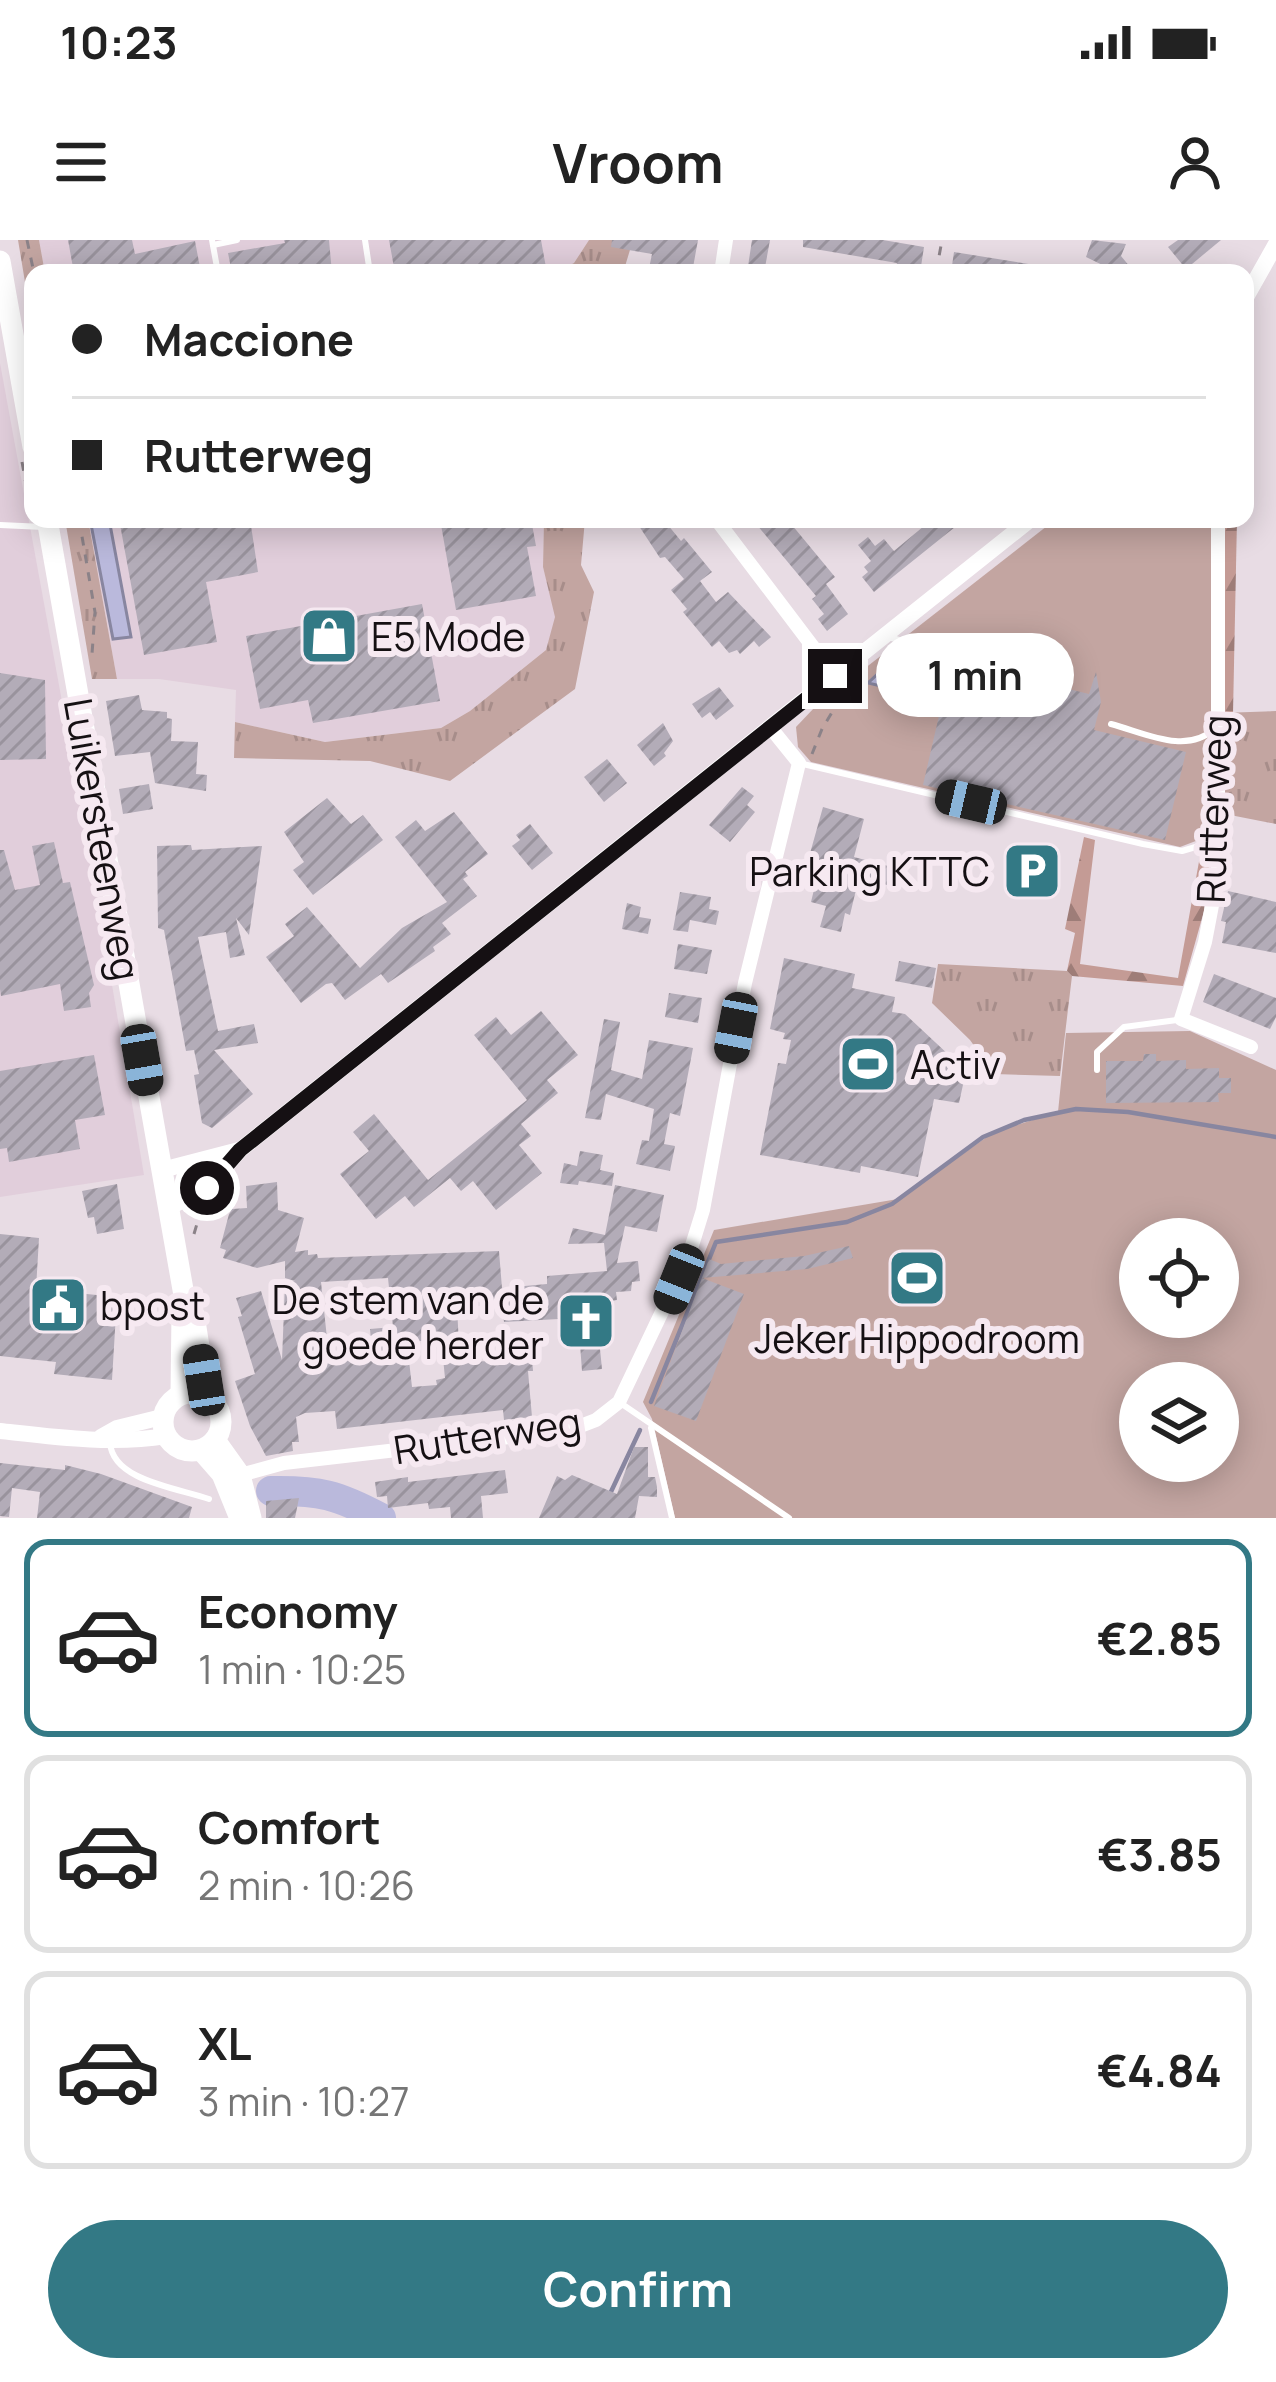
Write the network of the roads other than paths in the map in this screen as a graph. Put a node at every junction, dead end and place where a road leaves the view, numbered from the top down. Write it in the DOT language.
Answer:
graph roads {
  1 [pos="237,240"];
  2 [pos="212,242"];
  3 [pos="1276,244"];
  4 [pos="0,261"];
  5 [pos="1254,283"];
  6 [pos="24,386"];
  7 [pos="44,528"];
  8 [pos="723,528"];
  9 [pos="1020,528"];
  10 [pos="1218,528"];
  11 [pos="885,636"];
  12 [pos="835,676"];
  13 [pos="1039,677"];
  14 [pos="1111,724"];
  15 [pos="1217,726"];
  16 [pos="770,727"];
  17 [pos="799,763"];
  18 [pos="1216,842"];
  19 [pos="1181,1019"];
  20 [pos="1251,1047"];
  21 [pos="1097,1070"];
  22 [pos="240,1150"];
  23 [pos="162,1170"];
  24 [pos="169,1208"];
  25 [pos="185,1300"];
  26 [pos="181,1394"];
  27 [pos="207,1397"];
  28 [pos="619,1402"];
  29 [pos="164,1426"];
  30 [pos="651,1428"];
  31 [pos="0,1431"];
  32 [pos="105,1438"];
  33 [pos="208,1445"];
  34 [pos="240,1474"];
  35 [pos="209,1499"];
  36 [pos="239,1518"];
  37 [pos="251,1518"];
  38 [pos="672,1518"];
  39 [pos="789,1518"];
  1 -- 2 [label="lane"];
  3 -- 5 [label="street"];
  4 -- 6 [label="main road"];
  7 -- 23 [label="main road, Luikersteenweg"];
  8 -- 12 [label="street"];
  9 -- 11 [label="street"];
  10 -- 15 [label="street, Rutterweg"];
  11 -- 12 [label="street"];
  11 -- 13 [label="lane"];
  12 -- 16 [label="street"];
  14 -- 15 [label="lane"];
  15 -- 18 [label="street, Rutterweg"];
  16 -- 17 [label="street"];
  16 -- 22 [label="street"];
  17 -- 18 [label="lane"];
  17 -- 28 [label="street, Rutterweg"];
  18 -- 19 [label="street, Rutterweg"];
  19 -- 20 [label="street"];
  19 -- 21 [label="lane"];
  22 -- 23 [label="street"];
  22 -- 24 [label="street"];
  23 -- 24 [label="main road, Luikersteenweg"];
  24 -- 25 [label="main road, Luikersteenweg"];
  25 -- 26 [label="main road, Luikersteenweg"];
  25 -- 27 [label="main road, Luikersteenweg"];
  26 -- 27 [label="main road"];
  26 -- 29 [label="main road"];
  27 -- 33 [label="main road"];
  28 -- 30 [label="lane"];
  28 -- 34 [label="street, Rutterweg"];
  29 -- 32 [label="street"];
  29 -- 33 [label="main road"];
  30 -- 38 [label="lane"];
  30 -- 39 [label="lane"];
  31 -- 32 [label="street"];
  32 -- 35 [label="lane"];
  33 -- 34 [label="main road"];
  33 -- 36 [label="main road"];
  34 -- 37 [label="main road"];
}
